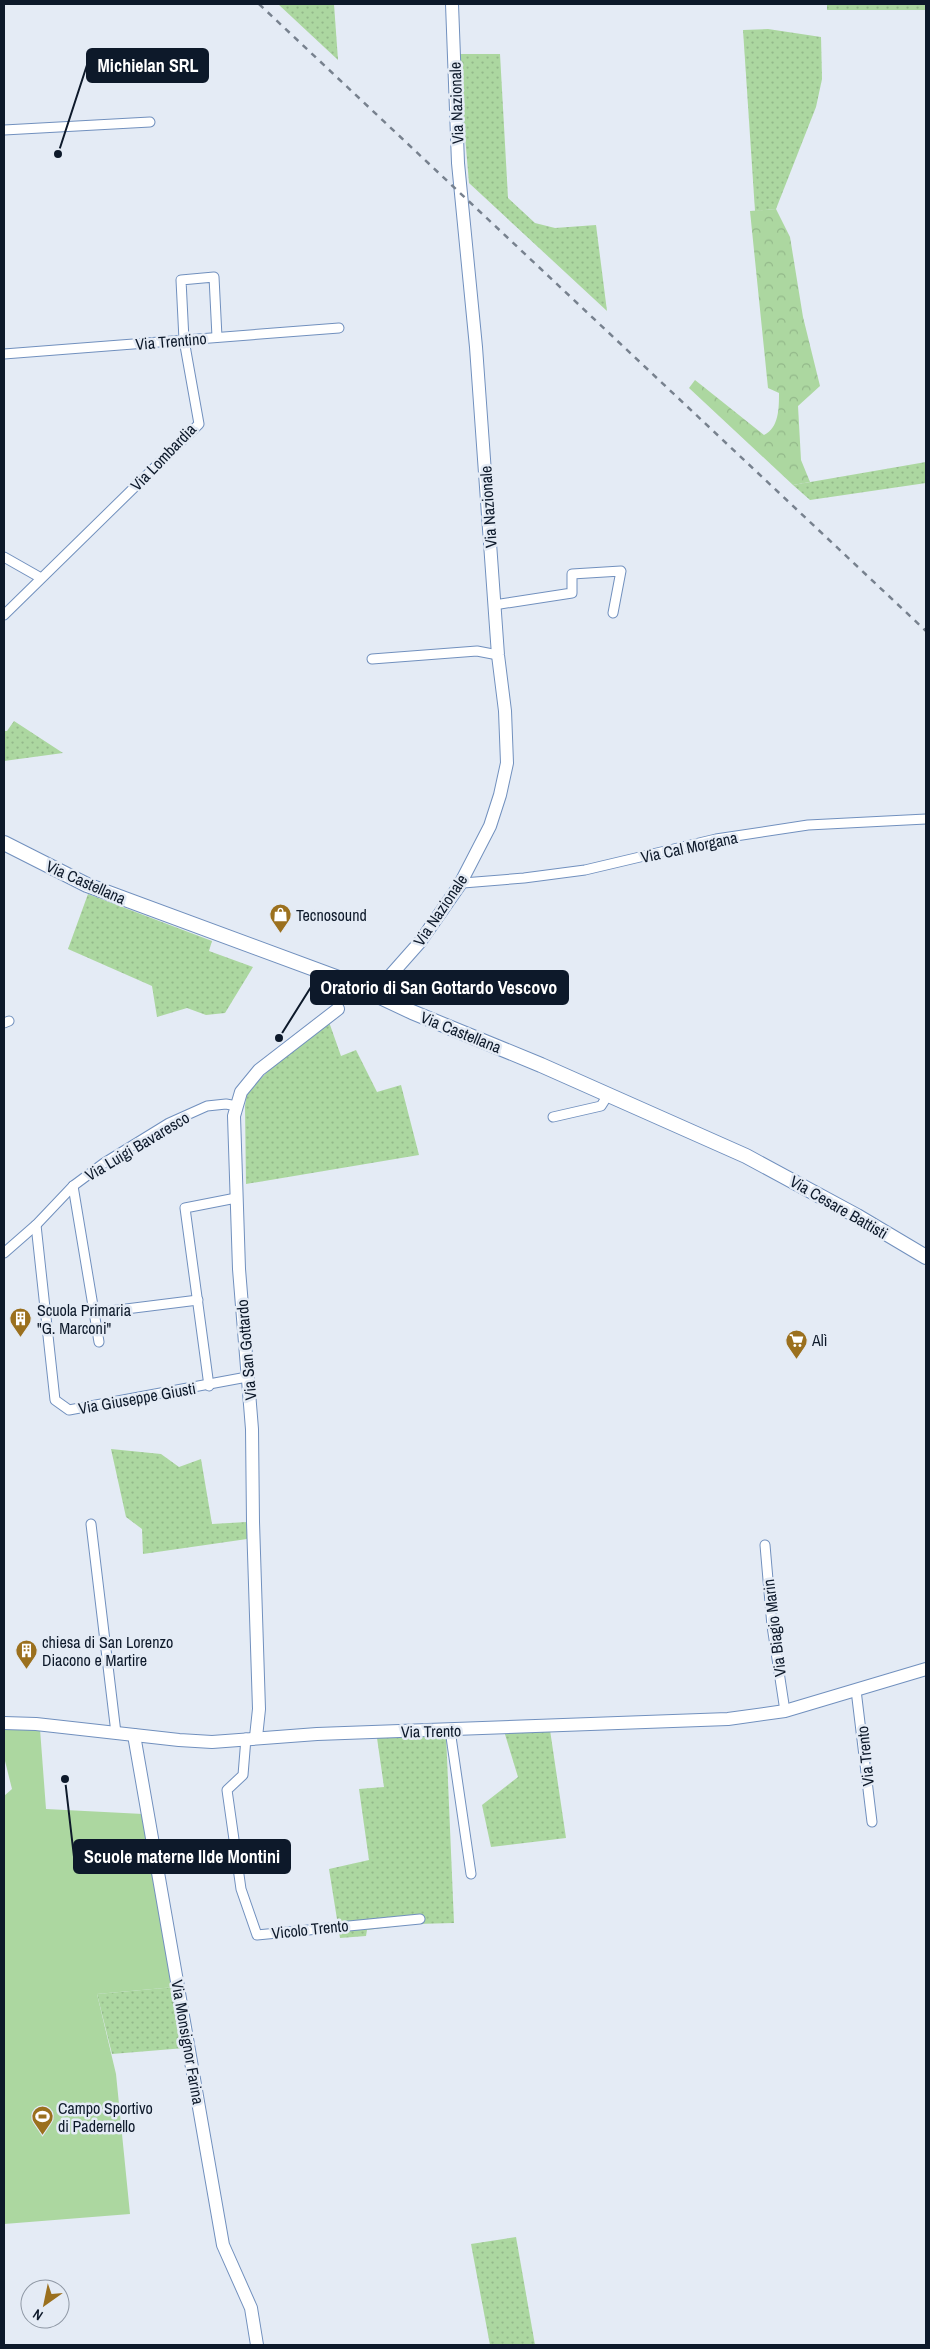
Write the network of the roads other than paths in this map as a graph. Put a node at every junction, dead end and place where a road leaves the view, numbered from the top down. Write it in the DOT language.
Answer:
graph roads {
  1 [pos="452,4"];
  2 [pos="150,122"];
  3 [pos="4,130"];
  4 [pos="338,328"];
  5 [pos="217,337"];
  6 [pos="184,340"];
  7 [pos="4,354"];
  8 [pos="4,557"];
  9 [pos="41,578"];
  10 [pos="494,605"];
  11 [pos="613,613"];
  12 [pos="4,615"];
  13 [pos="498,655"];
  14 [pos="372,659"];
  15 [pos="926,820"];
  16 [pos="4,843"];
  17 [pos="456,890"];
  18 [pos="389,977"];
  19 [pos="344,980"];
  20 [pos="374,994"];
  21 [pos="338,1008"];
  22 [pos="608,1094"];
  23 [pos="237,1106"];
  24 [pos="553,1117"];
  25 [pos="751,1159"];
  26 [pos="73,1186"];
  27 [pos="236,1198"];
  28 [pos="36,1225"];
  29 [pos="4,1253"];
  30 [pos="926,1257"];
  31 [pos="198,1300"];
  32 [pos="94,1313"];
  33 [pos="99,1342"];
  34 [pos="247,1377"];
  35 [pos="209,1386"];
  36 [pos="91,1524"];
  37 [pos="764,1545"];
  38 [pos="926,1669"];
  39 [pos="856,1690"];
  40 [pos="784,1711"];
  41 [pos="4,1723"];
  42 [pos="450,1730"];
  43 [pos="116,1733"];
  44 [pos="134,1735"];
  45 [pos="251,1738"];
  46 [pos="872,1822"];
  47 [pos="470,1874"];
  48 [pos="420,1918"];
  49 [pos="257,2345"];
  1 -- 10 [label="street, Via Nazionale"];
  2 -- 3 [label="street"];
  4 -- 5 [label="street, Via Trentino"];
  5 -- 6 [label="street, Via Trentino"];
  5 -- 6 [label="street, Via Lombardia"];
  6 -- 7 [label="street, Via Trentino"];
  6 -- 9 [label="street, Via Lombardia"];
  8 -- 9 [label="street"];
  9 -- 12 [label="street, Via Lombardia"];
  10 -- 11 [label="street"];
  10 -- 13 [label="street, Via Nazionale"];
  13 -- 14 [label="street"];
  13 -- 17 [label="street, Via Nazionale"];
  15 -- 17 [label="street, Via Cal Morgana"];
  16 -- 19 [label="main road, Via Castellana"];
  17 -- 18 [label="street, Via Nazionale"];
  18 -- 19 [label="street"];
  18 -- 20 [label="street, Via Nazionale"];
  19 -- 20 [label="main road, Via Castellana"];
  20 -- 22 [label="main road, Via Castellana"];
  21 -- 23 [label="street, Via San Gottardo"];
  22 -- 24 [label="street"];
  22 -- 25 [label="main road, Via Castellana"];
  23 -- 26 [label="street, Via Luigi Bavaresco"];
  23 -- 27 [label="street, Via San Gottardo"];
  25 -- 30 [label="main road, Via Cesare Battisti"];
  26 -- 28 [label="street, Via Luigi Bavaresco"];
  26 -- 32 [label="street"];
  27 -- 31 [label="street"];
  27 -- 34 [label="street, Via San Gottardo"];
  28 -- 29 [label="street, Via Luigi Bavaresco"];
  28 -- 35 [label="street, Via Giuseppe Giusti"];
  31 -- 32 [label="street"];
  31 -- 35 [label="street"];
  32 -- 33 [label="street"];
  34 -- 35 [label="street, Via Giuseppe Giusti"];
  34 -- 45 [label="street, Via San Gottardo"];
  36 -- 43 [label="street"];
  37 -- 40 [label="street, Via Biagio Marin"];
  38 -- 39 [label="street, Via Trento"];
  39 -- 40 [label="street, Via Trento"];
  39 -- 46 [label="street, Via Trento"];
  40 -- 42 [label="street, Via Trento"];
  41 -- 43 [label="street, Via Trento"];
  42 -- 45 [label="street, Via Trento"];
  42 -- 47 [label="street"];
  43 -- 44 [label="street, Via Trento"];
  44 -- 45 [label="street, Via Trento"];
  44 -- 49 [label="street, Via Monsignor Farina"];
  45 -- 48 [label="street, Vicolo Trento"];
}
